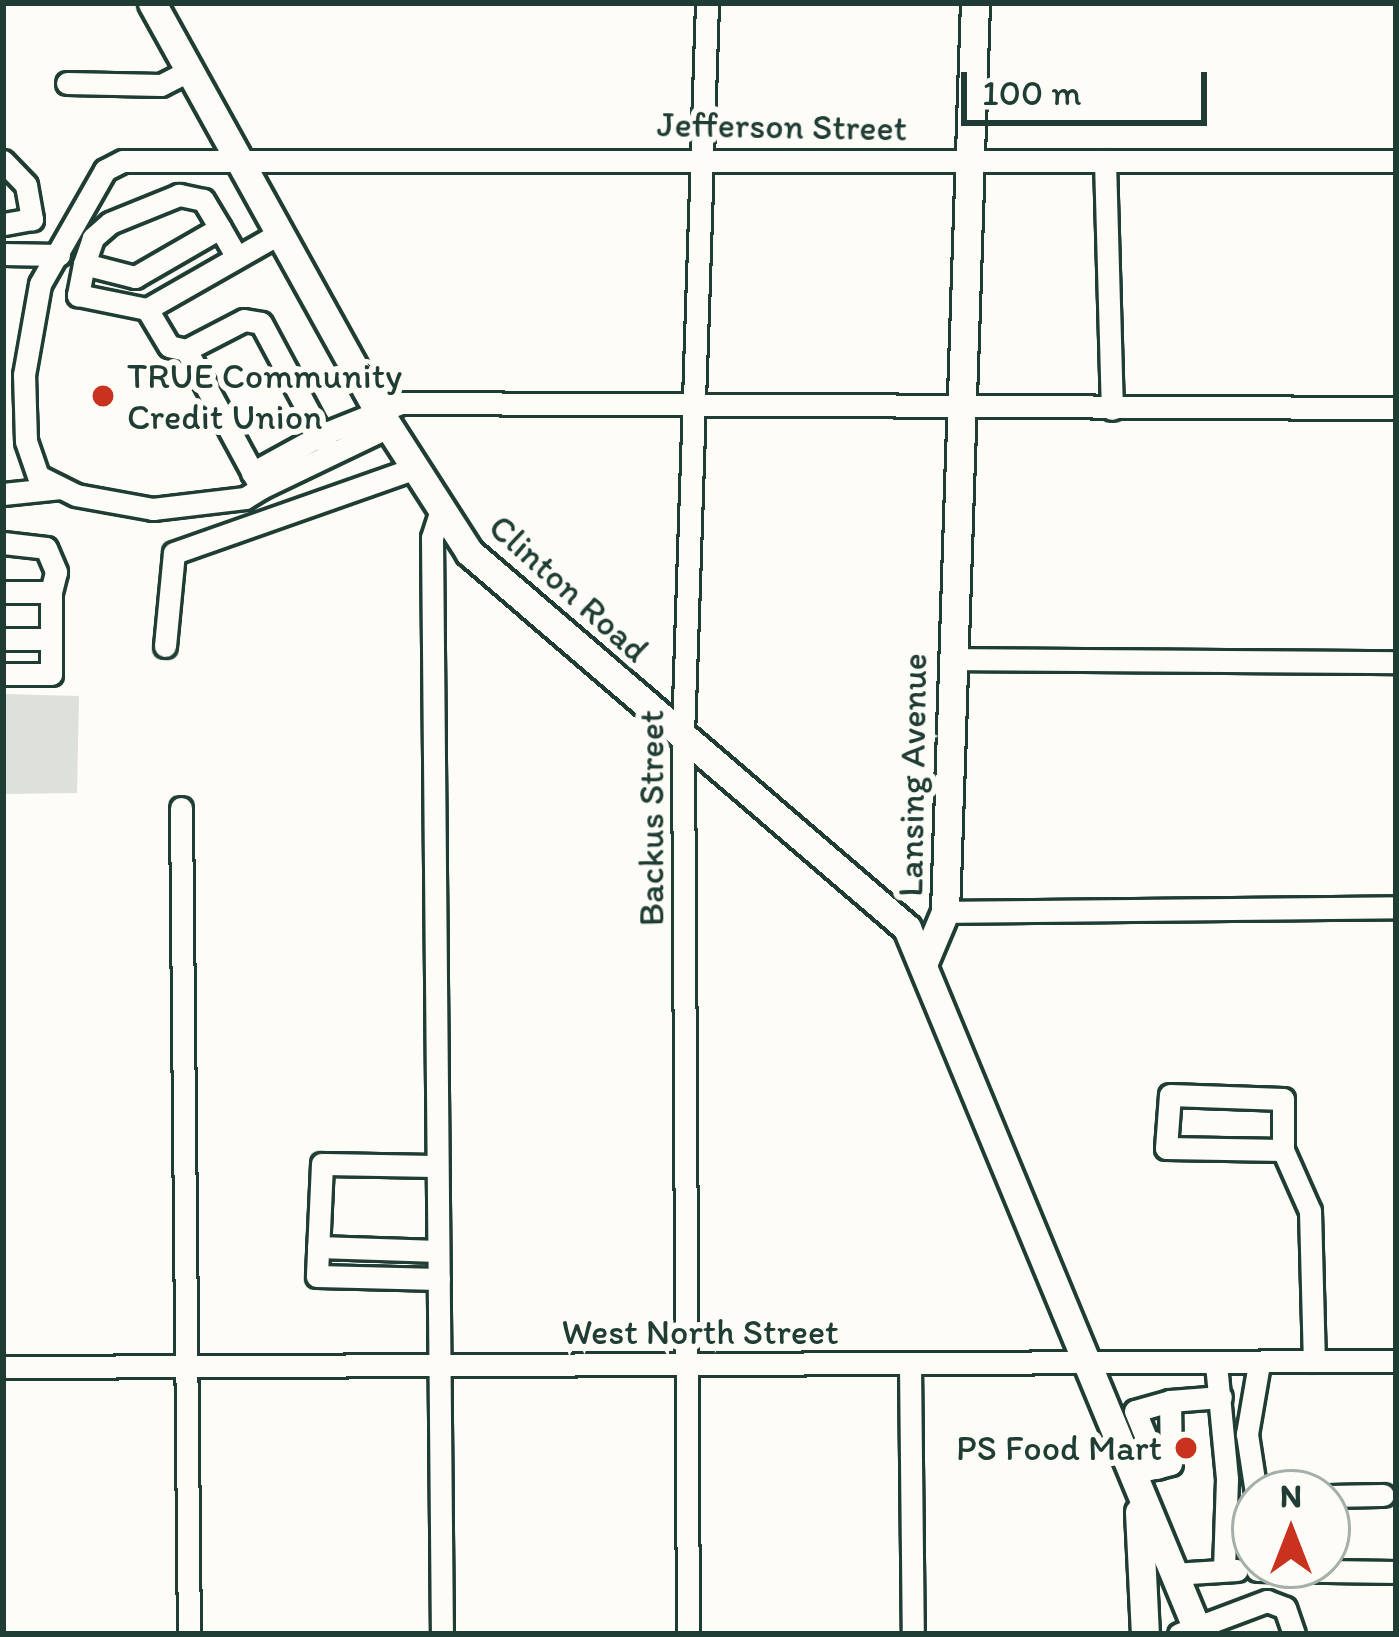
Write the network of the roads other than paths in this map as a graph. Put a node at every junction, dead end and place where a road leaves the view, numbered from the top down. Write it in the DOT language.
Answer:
graph roads {
  1 [pos="152,3"];
  2 [pos="706,3"];
  3 [pos="975,3"];
  4 [pos="190,70"];
  5 [pos="67,83"];
  6 [pos="701,158"];
  7 [pos="240,159"];
  8 [pos="3,161"];
  9 [pos="970,161"];
  10 [pos="1105,161"];
  11 [pos="1396,161"];
  12 [pos="3,224"];
  13 [pos="220,228"];
  14 [pos="280,232"];
  15 [pos="3,254"];
  16 [pos="235,254"];
  17 [pos="59,255"];
  18 [pos="84,264"];
  19 [pos="147,310"];
  20 [pos="186,350"];
  21 [pos="692,408"];
  22 [pos="960,408"];
  23 [pos="1396,408"];
  24 [pos="1112,409"];
  25 [pos="383,419"];
  26 [pos="326,445"];
  27 [pos="412,470"];
  28 [pos="257,480"];
  29 [pos="61,488"];
  30 [pos="3,494"];
  31 [pos="440,513"];
  32 [pos="3,542"];
  33 [pos="3,553"];
  34 [pos="51,587"];
  35 [pos="3,592"];
  36 [pos="3,639"];
  37 [pos="51,639"];
  38 [pos="165,646"];
  39 [pos="950,658"];
  40 [pos="1396,662"];
  41 [pos="3,674"];
  42 [pos="683,734"];
  43 [pos="181,808"];
  44 [pos="1396,907"];
  45 [pos="945,912"];
  46 [pos="924,962"];
  47 [pos="1283,1150"];
  48 [pos="436,1166"];
  49 [pos="318,1246"];
  50 [pos="438,1251"];
  51 [pos="439,1279"];
  52 [pos="1314,1361"];
  53 [pos="1396,1361"];
  54 [pos="686,1364"];
  55 [pos="1090,1364"];
  56 [pos="1144,1364"];
  57 [pos="1216,1364"];
  58 [pos="1258,1364"];
  59 [pos="439,1365"];
  60 [pos="910,1365"];
  61 [pos="186,1366"];
  62 [pos="3,1367"];
  63 [pos="1221,1397"];
  64 [pos="1161,1402"];
  65 [pos="1252,1469"];
  66 [pos="1142,1477"];
  67 [pos="1383,1495"];
  68 [pos="1351,1496"];
  69 [pos="1224,1570"];
  70 [pos="1231,1570"];
  71 [pos="1351,1571"];
  72 [pos="1396,1572"];
  73 [pos="1174,1574"];
  74 [pos="1243,1625"];
  75 [pos="1191,1631"];
  76 [pos="189,1634"];
  77 [pos="442,1634"];
  78 [pos="688,1634"];
  79 [pos="913,1634"];
  80 [pos="1145,1634"];
  81 [pos="1294,1634"];
  1 -- 4 [label="main road, Clinton Road"];
  2 -- 6 [label="street, Backus Street"];
  3 -- 9 [label="main road, Lansing Avenue"];
  4 -- 5 [label="street"];
  4 -- 7 [label="main road, Clinton Road"];
  6 -- 7 [label="street, Jefferson Street"];
  6 -- 9 [label="street, Jefferson Street"];
  6 -- 21 [label="street, Backus Street"];
  7 -- 14 [label="main road, Clinton Road"];
  7 -- 17 [label="street, Jefferson Street"];
  8 -- 12 [label="street"];
  9 -- 10 [label="street, Jefferson Street"];
  9 -- 22 [label="main road, Lansing Avenue"];
  10 -- 11 [label="street, Jefferson Street"];
  10 -- 24 [label="street"];
  13 -- 16 [label="street"];
  13 -- 18 [label="street"];
  13 -- 18 [label="street"];
  14 -- 16 [label="street"];
  14 -- 25 [label="main road, Clinton Road"];
  15 -- 17 [label="street"];
  16 -- 19 [label="street"];
  17 -- 29 [label="street"];
  18 -- 19 [label="street"];
  19 -- 20 [label="street"];
  20 -- 26 [label="street"];
  20 -- 28 [label="street"];
  21 -- 22 [label="street"];
  21 -- 25 [label="street"];
  21 -- 42 [label="street, Backus Street"];
  22 -- 24 [label="street"];
  22 -- 39 [label="main road, Lansing Avenue"];
  23 -- 24 [label="street"];
  25 -- 26 [label="street"];
  25 -- 27 [label="main road, Clinton Road"];
  26 -- 28 [label="street"];
  27 -- 31 [label="main road, Clinton Road"];
  27 -- 38 [label="street"];
  28 -- 29 [label="street"];
  29 -- 30 [label="street"];
  31 -- 42 [label="main road, Clinton Road"];
  31 -- 48 [label="street"];
  32 -- 34 [label="street"];
  33 -- 34 [label="street"];
  34 -- 35 [label="street"];
  34 -- 37 [label="street"];
  36 -- 37 [label="street"];
  37 -- 41 [label="street"];
  39 -- 40 [label="street"];
  39 -- 45 [label="main road, Lansing Avenue"];
  42 -- 46 [label="main road, Clinton Road"];
  42 -- 54 [label="street, Backus Street"];
  43 -- 61 [label="street"];
  44 -- 45 [label="street"];
  45 -- 46 [label="main road, Lansing Avenue"];
  46 -- 55 [label="main road"];
  47 -- 47 [label="street"];
  47 -- 52 [label="street"];
  48 -- 49 [label="street"];
  48 -- 50 [label="street"];
  49 -- 50 [label="street"];
  49 -- 51 [label="street"];
  50 -- 51 [label="street"];
  51 -- 59 [label="street"];
  52 -- 53 [label="street, West North Street"];
  52 -- 58 [label="street, West North Street"];
  54 -- 59 [label="street, West North Street"];
  54 -- 60 [label="street, West North Street"];
  54 -- 78 [label="street, Backus Street"];
  55 -- 56 [label="street, West North Street"];
  55 -- 60 [label="street, West North Street"];
  55 -- 66 [label="main road"];
  56 -- 57 [label="street, West North Street"];
  56 -- 64 [label="street"];
  57 -- 58 [label="street, West North Street"];
  57 -- 63 [label="street"];
  58 -- 65 [label="street"];
  59 -- 61 [label="street, West North Street"];
  59 -- 77 [label="street"];
  60 -- 79 [label="street"];
  61 -- 62 [label="street, West North Street"];
  61 -- 76 [label="street"];
  63 -- 64 [label="street"];
  63 -- 69 [label="street"];
  64 -- 66 [label="street"];
  64 -- 66 [label="street"];
  66 -- 73 [label="main road"];
  66 -- 80 [label="main road"];
  67 -- 68 [label="street"];
  69 -- 70 [label="street"];
  69 -- 73 [label="street"];
  71 -- 72 [label="street"];
  73 -- 75 [label="main road"];
  74 -- 75 [label="street"];
  74 -- 81 [label="street"];
}
